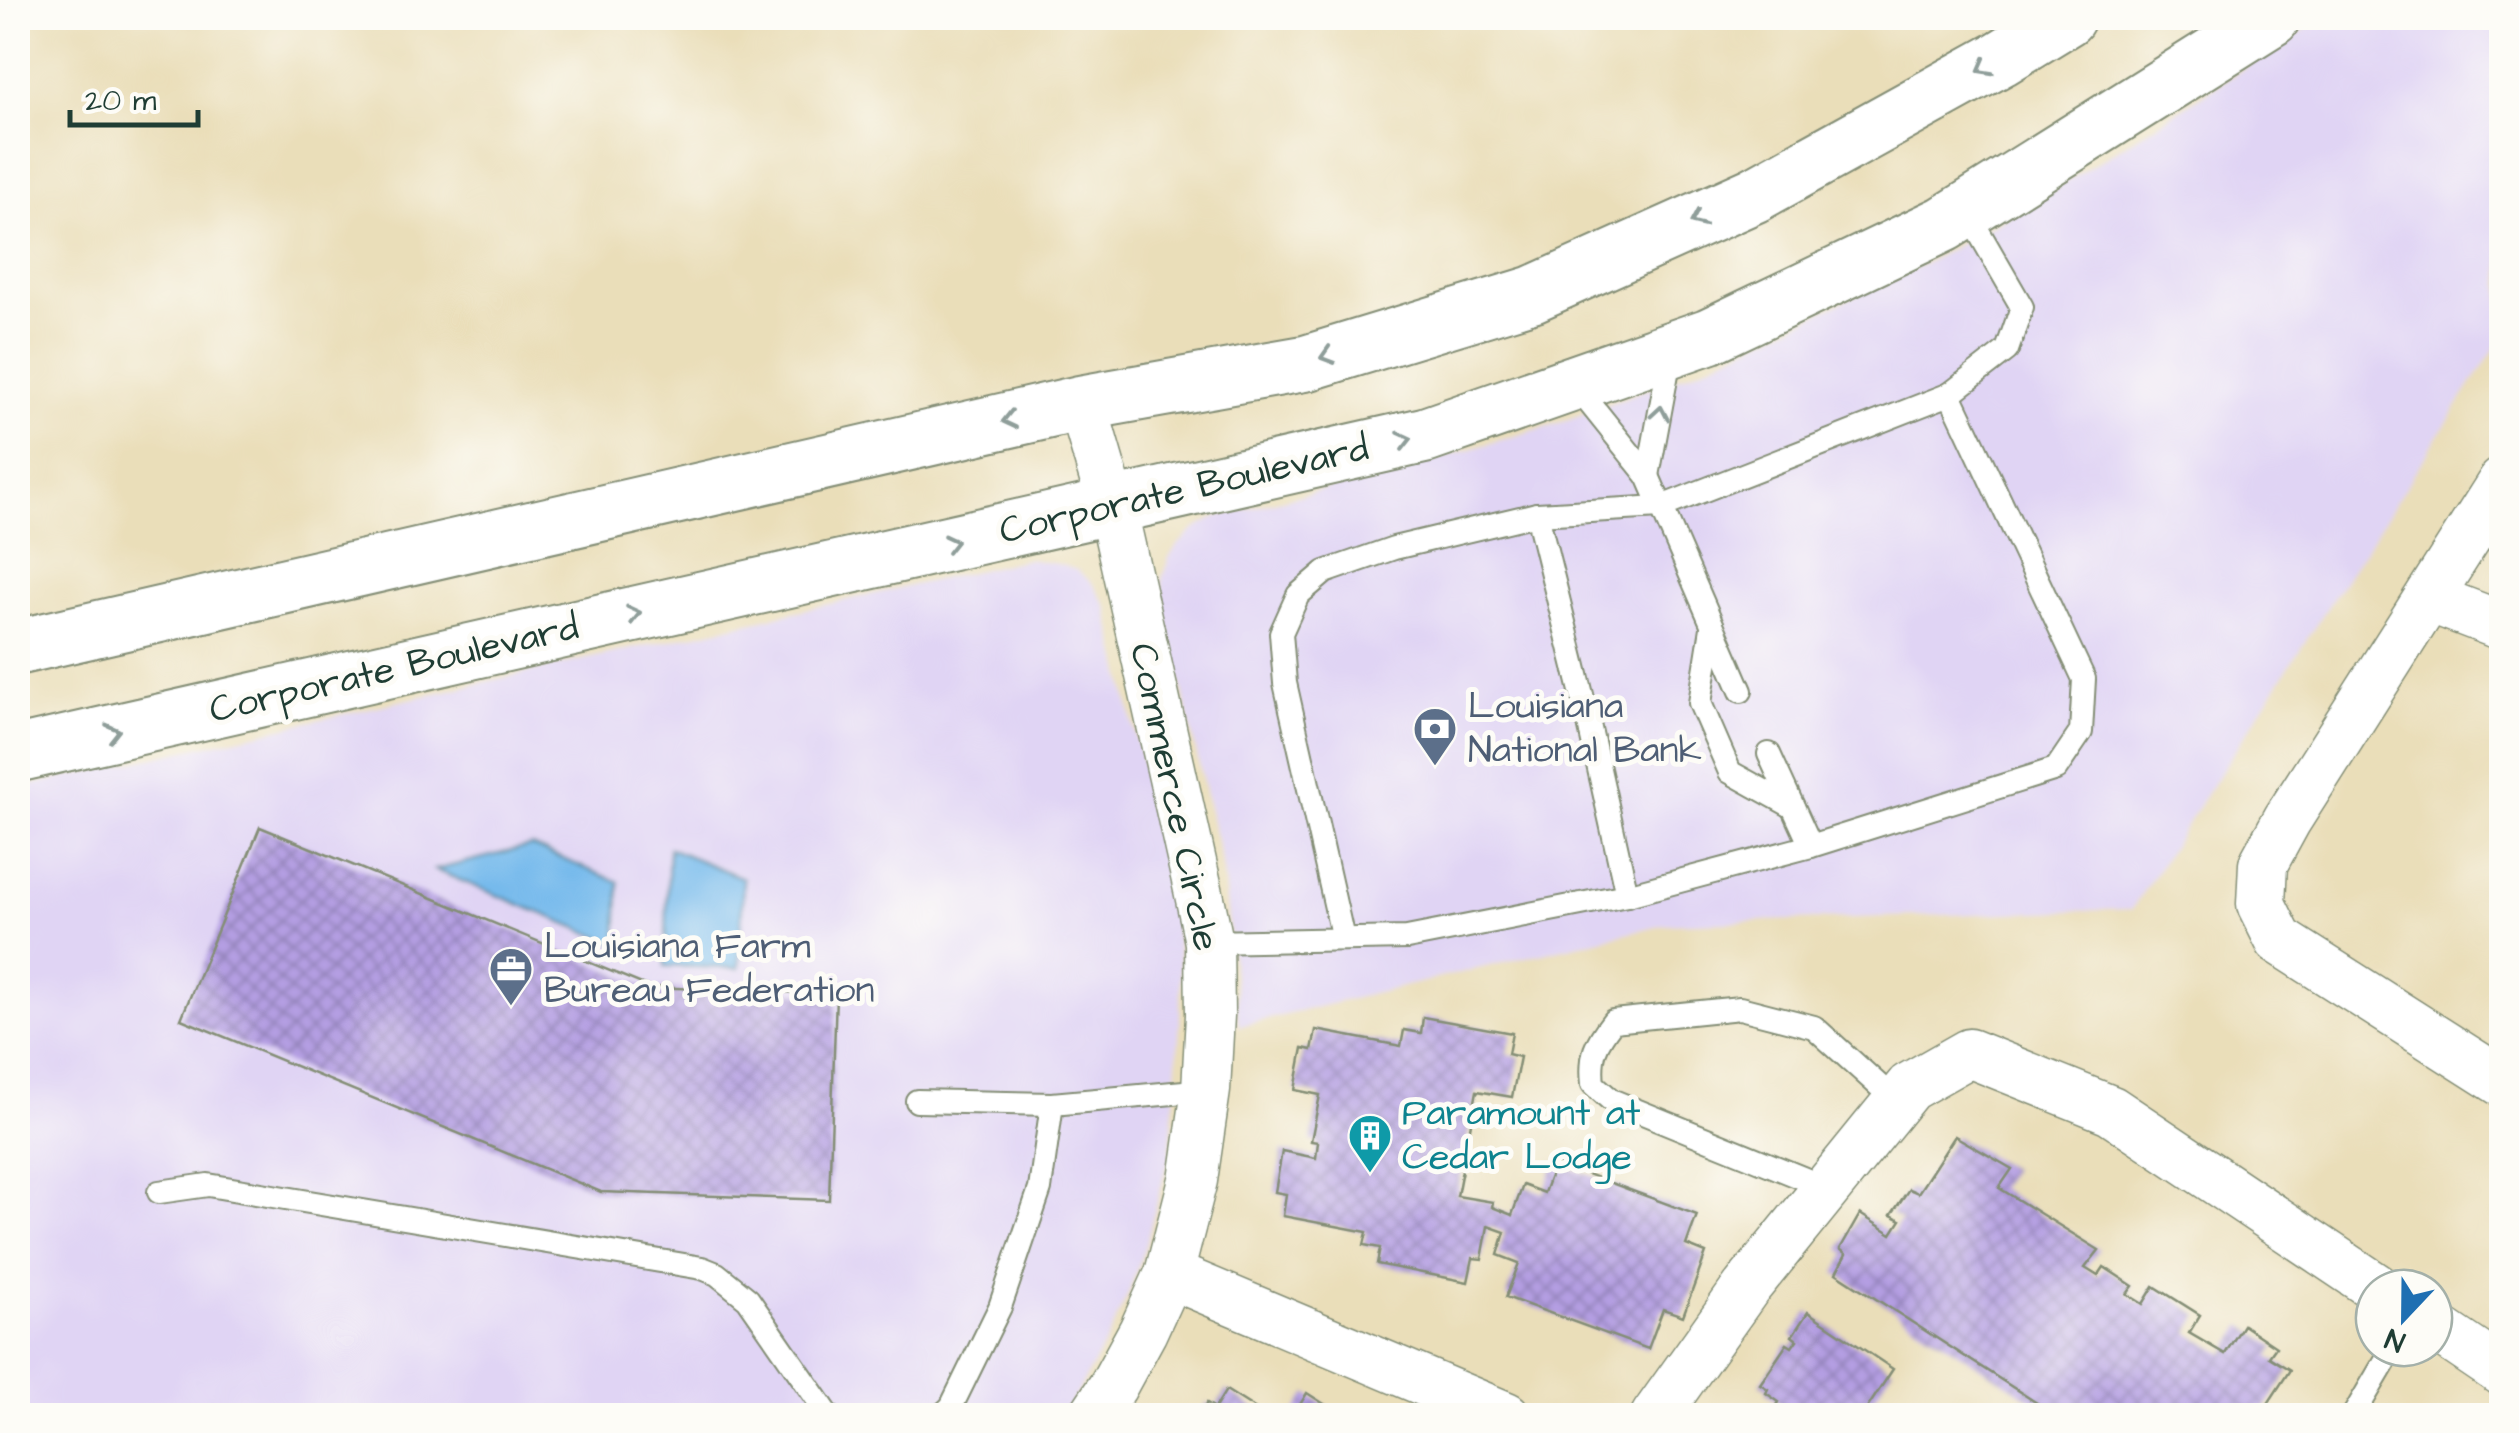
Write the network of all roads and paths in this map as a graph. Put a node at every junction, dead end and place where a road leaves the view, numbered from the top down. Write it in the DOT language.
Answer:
graph roads {
  1 [pos="2068,18"];
  2 [pos="2272,18"];
  3 [pos="1966,210"];
  4 [pos="1671,350"];
  5 [pos="1574,383"];
  6 [pos="1950,394"];
  7 [pos="1082,403"];
  8 [pos="1648,476"];
  9 [pos="2502,482"];
  10 [pos="1112,506"];
  11 [pos="1660,508"];
  12 [pos="1536,514"];
  13 [pos="2428,598"];
  14 [pos="2502,626"];
  15 [pos="1712,628"];
  16 [pos="18,647"];
  17 [pos="1741,691"];
  18 [pos="18,754"];
  19 [pos="1770,754"];
  20 [pos="1793,807"];
  21 [pos="1811,846"];
  22 [pos="1627,895"];
  23 [pos="1343,939"];
  24 [pos="1209,942"];
  25 [pos="2502,1082"];
  26 [pos="1206,1090"];
  27 [pos="917,1101"];
  28 [pos="1897,1102"];
  29 [pos="1052,1104"];
  30 [pos="1827,1188"];
  31 [pos="160,1192"];
  32 [pos="2354,1273"];
  33 [pos="1168,1274"];
  34 [pos="2454,1340"];
  35 [pos="2382,1368"];
  36 [pos="2502,1372"];
  37 [pos="828,1416"];
  38 [pos="941,1416"];
  39 [pos="1093,1416"];
  40 [pos="1506,1416"];
  41 [pos="1655,1416"];
  42 [pos="2354,1416"];
  1 -- 7 [label="street, one-way"];
  2 -- 3 [label="street, Corporate Boulevard"];
  3 -- 4 [label="street, Corporate Boulevard"];
  3 -- 6 [label="lane"];
  4 -- 5 [label="street, Corporate Boulevard"];
  8 -- 4 [label="lane, one-way"];
  5 -- 8 [label="lane"];
  10 -- 5 [label="street, Corporate Boulevard, one-way"];
  6 -- 11 [label="lane"];
  6 -- 21 [label="lane"];
  7 -- 10 [label="street, Commerce Circle"];
  7 -- 16 [label="street, one-way"];
  8 -- 11 [label="lane"];
  9 -- 13 [label="street"];
  18 -- 10 [label="street, Corporate Boulevard, one-way"];
  10 -- 24 [label="street, Commerce Circle"];
  11 -- 12 [label="lane"];
  11 -- 15 [label="lane"];
  12 -- 22 [label="lane"];
  12 -- 23 [label="lane"];
  13 -- 14 [label="street"];
  13 -- 25 [label="street"];
  15 -- 17 [label="lane"];
  15 -- 20 [label="lane"];
  19 -- 20 [label="lane"];
  20 -- 21 [label="lane"];
  21 -- 22 [label="lane"];
  22 -- 23 [label="lane"];
  23 -- 24 [label="lane"];
  24 -- 26 [label="street, Commerce Circle"];
  26 -- 29 [label="lane"];
  26 -- 33 [label="street, Commerce Circle"];
  27 -- 29 [label="lane"];
  28 -- 30 [label="street"];
  28 -- 30 [label="lane"];
  28 -- 32 [label="street"];
  29 -- 38 [label="lane"];
  30 -- 41 [label="street"];
  31 -- 37 [label="lane"];
  33 -- 39 [label="street, Commerce Circle"];
  33 -- 40 [label="street"];
  34 -- 36 [label="street"];
  35 -- 42 [label="lane"];
}
